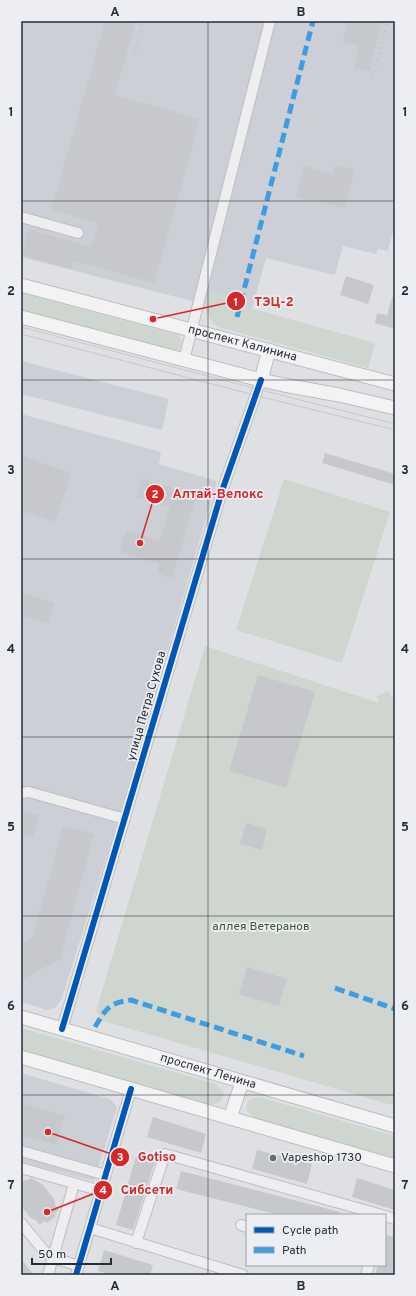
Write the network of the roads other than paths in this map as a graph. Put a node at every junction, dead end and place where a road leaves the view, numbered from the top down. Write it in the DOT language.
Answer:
graph roads {
  1 [pos="270,21"];
  2 [pos="21,217"];
  3 [pos="78,233"];
  4 [pos="21,285"];
  5 [pos="21,317"];
  6 [pos="192,330"];
  7 [pos="269,350"];
  8 [pos="184,360"];
  9 [pos="259,384"];
  10 [pos="395,384"];
  11 [pos="395,408"];
  12 [pos="21,793"];
  13 [pos="125,819"];
  14 [pos="21,1017"];
  15 [pos="62,1029"];
  16 [pos="21,1056"];
  17 [pos="242,1082"];
  18 [pos="131,1089"];
  19 [pos="230,1118"];
  20 [pos="395,1126"];
  21 [pos="21,1151"];
  22 [pos="395,1166"];
  23 [pos="21,1168"];
  24 [pos="106,1175"];
  25 [pos="74,1184"];
  26 [pos="101,1191"];
  27 [pos="378,1214"];
  28 [pos="21,1223"];
  29 [pos="90,1228"];
  30 [pos="136,1243"];
  31 [pos="54,1258"];
  32 [pos="78,1271"];
  33 [pos="48,1275"];
  34 [pos="242,1275"];
  1 -- 6 [label="street"];
  2 -- 3 [label="street"];
  4 -- 6 [label="main road, проспект Калинина"];
  5 -- 8 [label="main road"];
  6 -- 7 [label="main road, проспект Калинина"];
  6 -- 8 [label="street"];
  7 -- 9 [label="main road"];
  7 -- 10 [label="main road, проспект Калинина"];
  8 -- 9 [label="main road"];
  9 -- 11 [label="main road"];
  9 -- 13 [label="street, улица Петра Сухова"];
  12 -- 13 [label="street"];
  13 -- 15 [label="street, улица Петра Сухова"];
  14 -- 15 [label="main road, проспект Ленина"];
  15 -- 17 [label="main road, проспект Ленина"];
  16 -- 18 [label="main road"];
  17 -- 19 [label="main road"];
  17 -- 20 [label="main road, проспект Ленина"];
  18 -- 19 [label="main road"];
  18 -- 24 [label="street"];
  19 -- 22 [label="main road"];
  21 -- 24 [label="street"];
  23 -- 25 [label="street"];
  24 -- 26 [label="street"];
  25 -- 26 [label="street"];
  25 -- 31 [label="street"];
  26 -- 29 [label="street"];
  27 -- 30 [label="street"];
  28 -- 31 [label="street"];
  29 -- 30 [label="street"];
  29 -- 32 [label="street"];
  30 -- 34 [label="street"];
  31 -- 32 [label="street"];
  31 -- 33 [label="street"];
}
